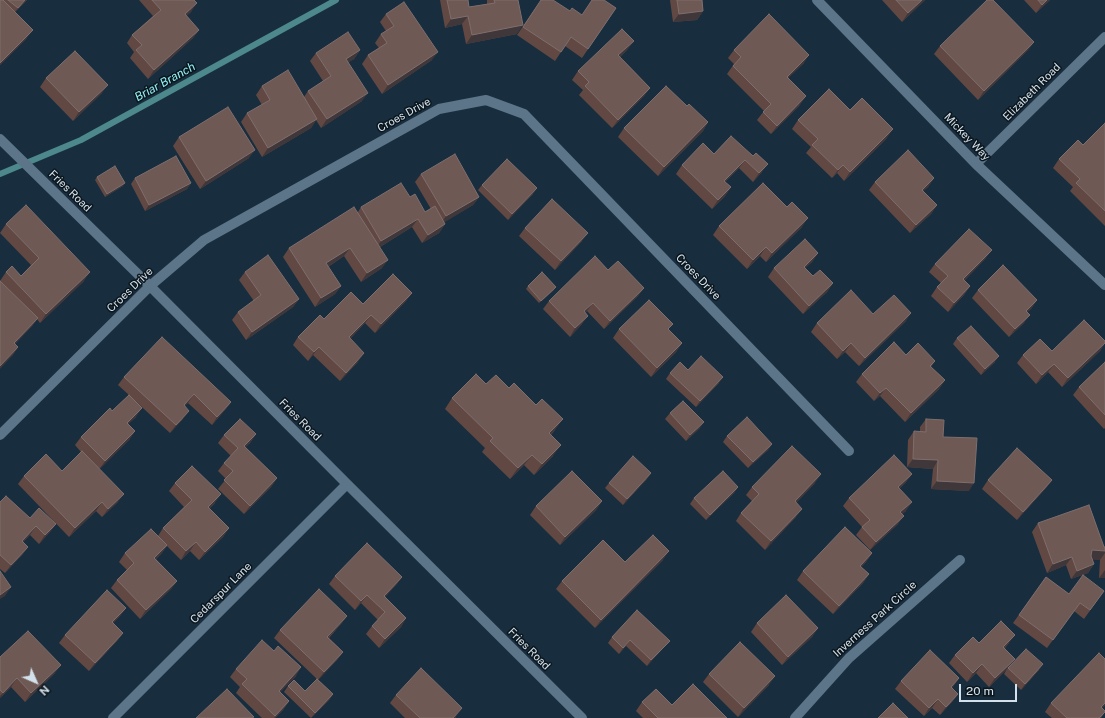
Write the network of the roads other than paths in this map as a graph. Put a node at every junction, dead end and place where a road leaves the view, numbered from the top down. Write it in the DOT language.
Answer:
graph roads {
  1 [pos="817,0"];
  2 [pos="1105,37"];
  3 [pos="0,139"];
  4 [pos="976,164"];
  5 [pos="1105,285"];
  6 [pos="150,286"];
  7 [pos="0,435"];
  8 [pos="849,451"];
  9 [pos="347,484"];
  10 [pos="960,560"];
  11 [pos="113,718"];
  12 [pos="582,718"];
  13 [pos="795,718"];
  1 -- 4 [label="street, Mickey Way"];
  2 -- 4 [label="street, Elizabeth Road"];
  3 -- 6 [label="street, Fries Road"];
  4 -- 5 [label="street, Mickey Way"];
  6 -- 7 [label="street, Croes Drive"];
  6 -- 8 [label="street, Croes Drive"];
  6 -- 9 [label="street, Fries Road"];
  9 -- 11 [label="street, Cedarspur Lane"];
  9 -- 12 [label="street, Fries Road"];
  10 -- 13 [label="street, Inverness Park Circle"];
}
